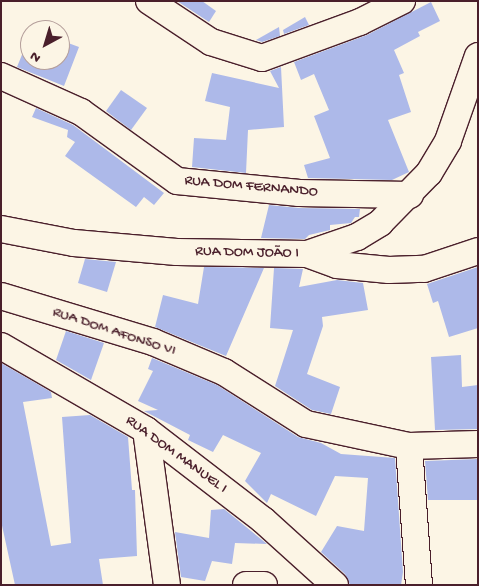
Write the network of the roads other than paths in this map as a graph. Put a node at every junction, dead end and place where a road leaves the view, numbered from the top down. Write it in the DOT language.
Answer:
graph roads {
  1 [pos="149,1"];
  2 [pos="402,1"];
  3 [pos="478,56"];
  4 [pos="1,76"];
  5 [pos="410,195"];
  6 [pos="1,229"];
  7 [pos="478,251"];
  8 [pos="307,254"];
  9 [pos="1,296"];
  10 [pos="1,346"];
  11 [pos="146,430"];
  12 [pos="478,444"];
  13 [pos="409,446"];
  14 [pos="167,585"];
  15 [pos="246,585"];
  16 [pos="264,585"];
  17 [pos="335,585"];
  18 [pos="419,585"];
  1 -- 2 [label="street"];
  3 -- 5 [label="street, RUA DOM JOÃO I"];
  4 -- 5 [label="street, RUA DOM FERNANDO"];
  5 -- 8 [label="street, RUA DOM JOÃO I"];
  6 -- 8 [label="street, RUA DOM JOÃO I"];
  7 -- 8 [label="street"];
  9 -- 13 [label="street, RUA DOM AFONSO VI"];
  10 -- 11 [label="street, RUA DOM MANUEL I"];
  11 -- 14 [label="street"];
  11 -- 17 [label="street, RUA DOM MANUEL I"];
  12 -- 13 [label="street, RUA DOM AFONSO VI"];
  13 -- 18 [label="street"];
  15 -- 16 [label="street"];
}
